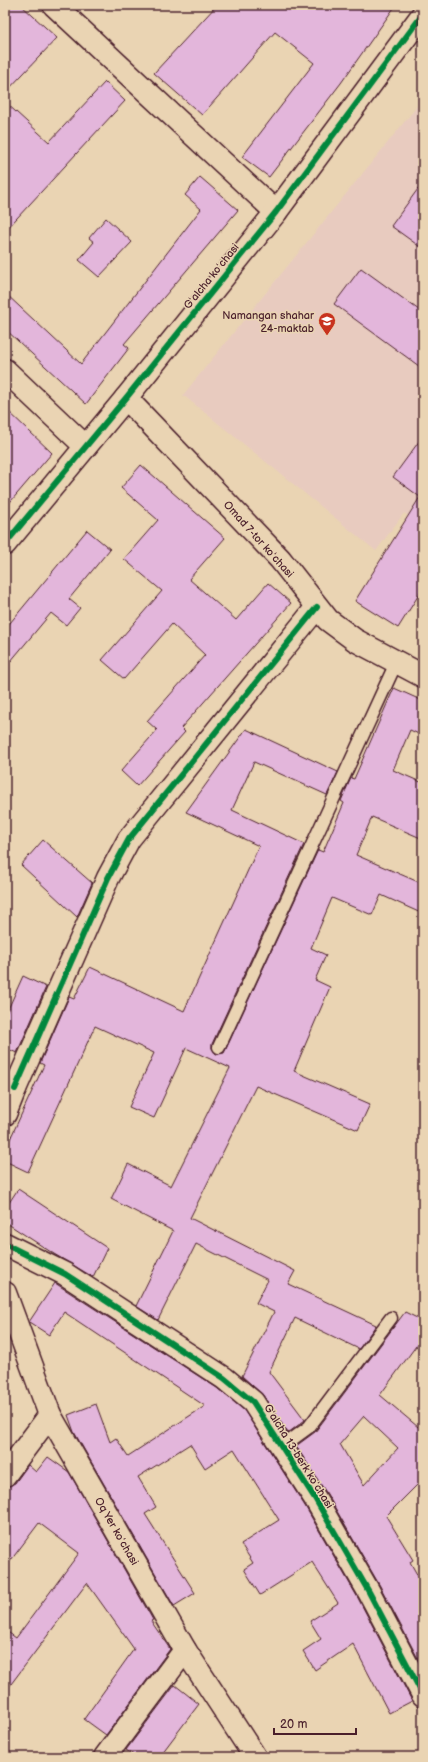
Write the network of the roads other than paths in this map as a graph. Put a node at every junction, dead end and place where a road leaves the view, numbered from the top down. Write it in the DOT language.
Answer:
graph roads {
  1 [pos="54,5"];
  2 [pos="423,14"];
  3 [pos="276,212"];
  4 [pos="5,370"];
  5 [pos="126,398"];
  6 [pos="85,446"];
  7 [pos="5,544"];
  8 [pos="317,608"];
  9 [pos="396,663"];
  10 [pos="423,676"];
  11 [pos="219,1047"];
  12 [pos="10,1087"];
  13 [pos="5,1114"];
  14 [pos="5,1244"];
  15 [pos="5,1292"];
  16 [pos="392,1318"];
  17 [pos="50,1415"];
  18 [pos="283,1446"];
  19 [pos="5,1475"];
  20 [pos="185,1650"];
  21 [pos="423,1695"];
  22 [pos="105,1757"];
  23 [pos="255,1757"];
  1 -- 3 [label="street"];
  2 -- 3 [label="street, Gʻalcha koʻchasi"];
  3 -- 5 [label="street, Gʻalcha koʻchasi"];
  4 -- 6 [label="street"];
  5 -- 6 [label="street, Gʻalcha koʻchasi"];
  5 -- 8 [label="street, Omad 7-tor koʻchasi"];
  6 -- 7 [label="street, Gʻalcha koʻchasi"];
  8 -- 9 [label="street, Omad 7-tor koʻchasi"];
  8 -- 12 [label="street"];
  9 -- 10 [label="street, Omad 7-tor koʻchasi"];
  9 -- 11 [label="lane"];
  12 -- 13 [label="street"];
  14 -- 18 [label="street, Gʻalcha 13-berk koʻchasi"];
  15 -- 17 [label="street, Oq Yer koʻchasi"];
  16 -- 18 [label="lane"];
  17 -- 19 [label="street"];
  17 -- 20 [label="street, Oq Yer koʻchasi"];
  18 -- 21 [label="street, Gʻalcha 13-berk koʻchasi"];
  20 -- 22 [label="street"];
  20 -- 23 [label="street, Oq Yer koʻchasi"];
}
